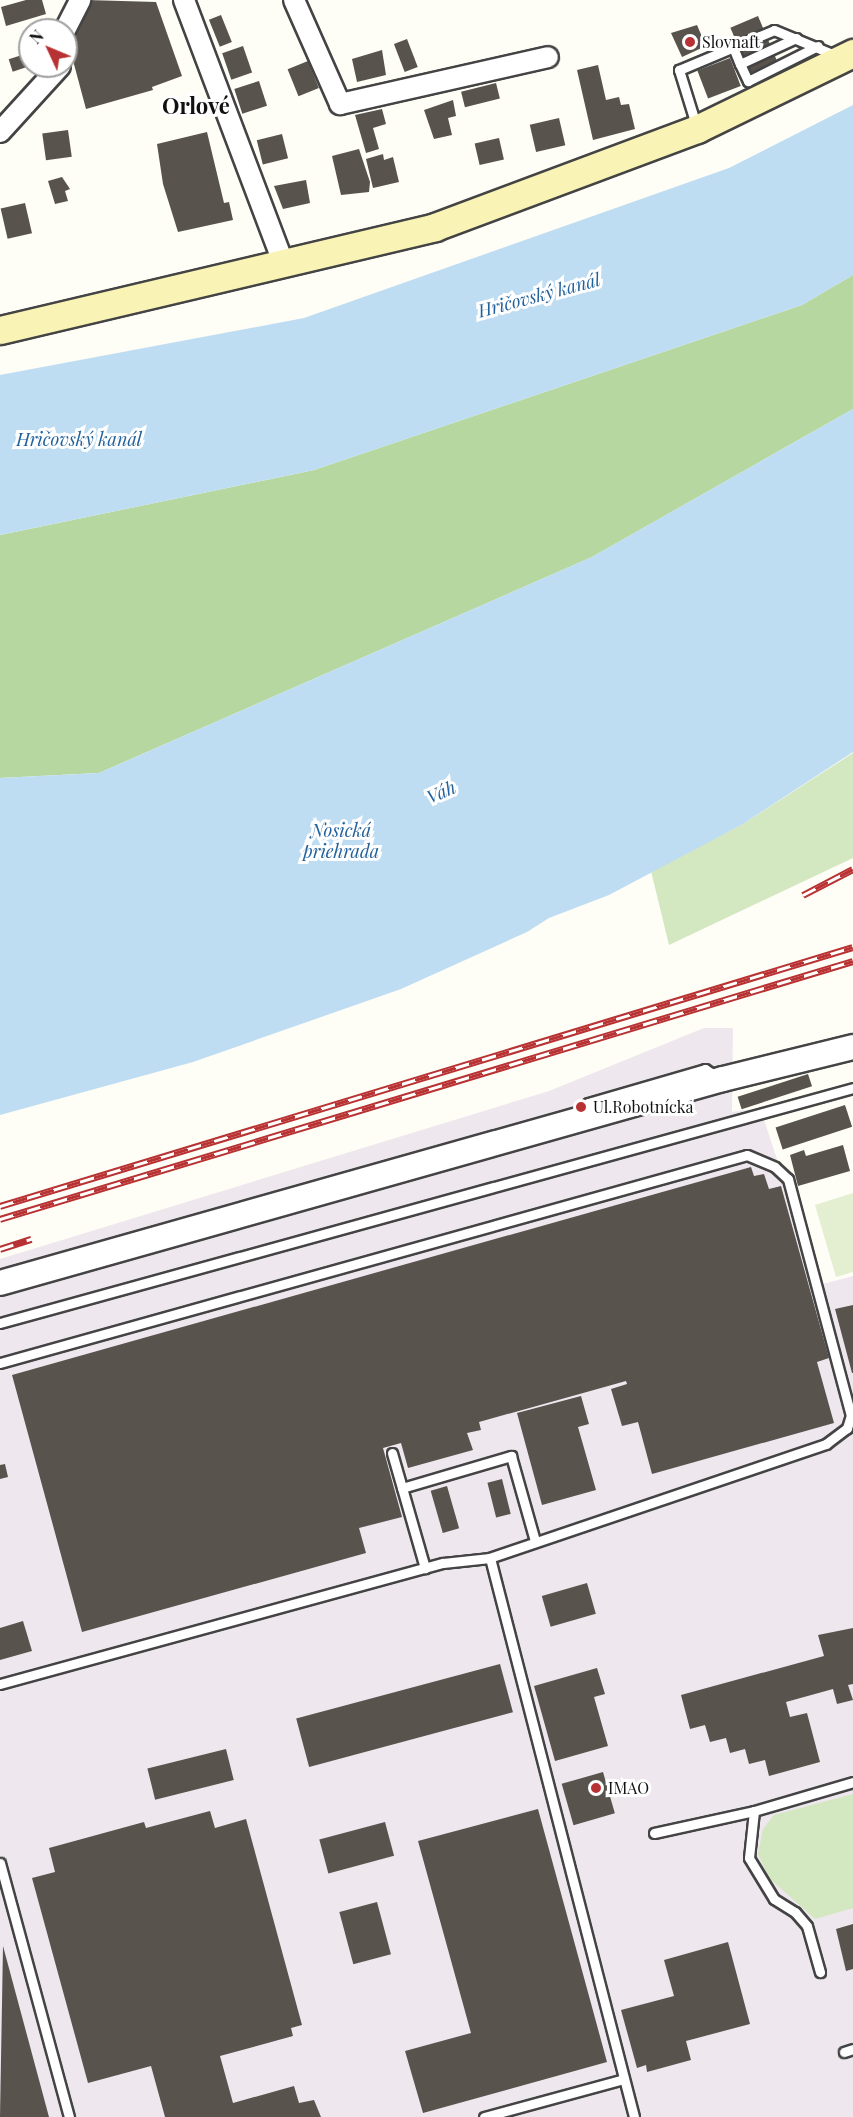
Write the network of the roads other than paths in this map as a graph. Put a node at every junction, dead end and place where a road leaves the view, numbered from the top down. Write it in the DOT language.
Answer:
graph roads {
  1 [pos="80,0"];
  2 [pos="184,0"];
  3 [pos="294,0"];
  4 [pos="71,18"];
  5 [pos="796,38"];
  6 [pos="818,46"];
  7 [pos="733,47"];
  8 [pos="847,56"];
  9 [pos="548,57"];
  10 [pos="740,64"];
  11 [pos="49,78"];
  12 [pos="697,129"];
  13 [pos="0,132"];
  14 [pos="284,265"];
  15 [pos="0,330"];
  16 [pos="853,1047"];
  17 [pos="853,1088"];
  18 [pos="0,1282"];
  19 [pos="0,1323"];
  20 [pos="0,1363"];
  21 [pos="392,1453"];
  22 [pos="402,1488"];
  23 [pos="535,1541"];
  24 [pos="490,1558"];
  25 [pos="425,1568"];
  26 [pos="0,1684"];
  27 [pos="853,1782"];
  28 [pos="754,1811"];
  29 [pos="654,1833"];
  30 [pos="0,1863"];
  31 [pos="820,1972"];
  32 [pos="624,2079"];
  33 [pos="515,2113"];
  34 [pos="69,2117"];
  35 [pos="484,2117"];
  36 [pos="634,2117"];
  1 -- 4 [label="street"];
  2 -- 14 [label="street"];
  3 -- 9 [label="street"];
  5 -- 6 [label="lane"];
  5 -- 7 [label="lane"];
  5 -- 10 [label="lane"];
  6 -- 8 [label="lane"];
  6 -- 10 [label="lane"];
  7 -- 10 [label="lane"];
  7 -- 12 [label="lane"];
  8 -- 12 [label="main road"];
  11 -- 13 [label="street"];
  12 -- 14 [label="main road"];
  14 -- 15 [label="main road"];
  16 -- 18 [label="street"];
  17 -- 19 [label="lane"];
  20 -- 23 [label="lane"];
  21 -- 22 [label="lane"];
  22 -- 23 [label="lane"];
  22 -- 25 [label="lane"];
  23 -- 24 [label="lane"];
  24 -- 25 [label="lane"];
  24 -- 32 [label="lane"];
  25 -- 26 [label="lane"];
  27 -- 28 [label="lane"];
  28 -- 29 [label="lane"];
  28 -- 31 [label="lane"];
  30 -- 34 [label="lane"];
  32 -- 33 [label="lane"];
  32 -- 36 [label="lane"];
  33 -- 35 [label="lane"];
}
